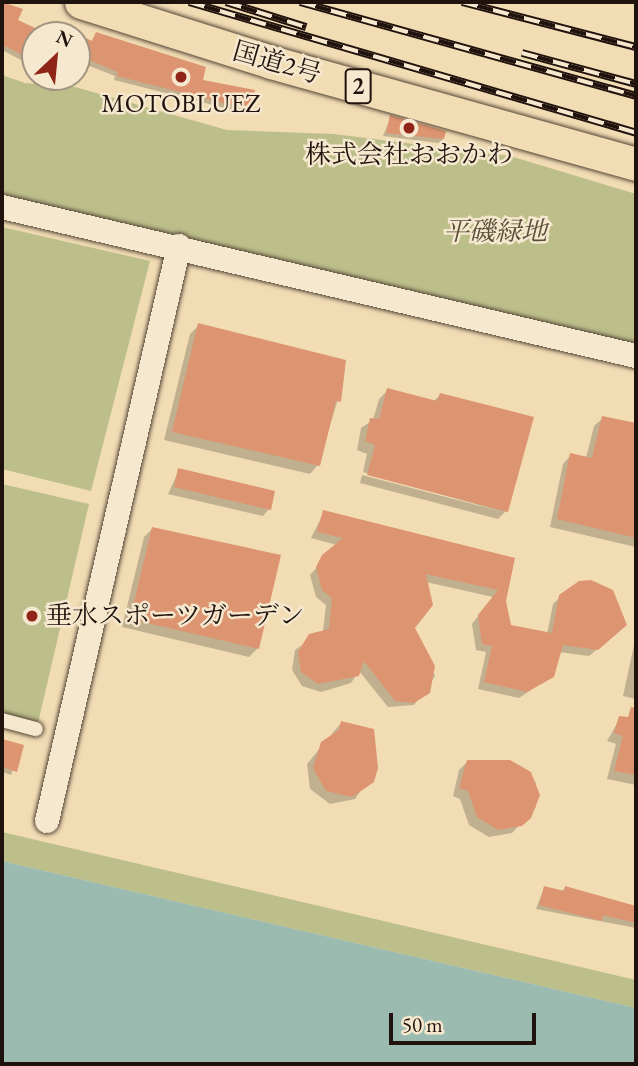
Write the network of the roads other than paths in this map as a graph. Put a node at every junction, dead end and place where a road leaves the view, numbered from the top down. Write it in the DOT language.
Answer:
graph roads {
  1 [pos="81,2"];
  2 [pos="636,164"];
  3 [pos="2,207"];
  4 [pos="179,246"];
  5 [pos="636,356"];
  6 [pos="2,720"];
  7 [pos="36,729"];
  8 [pos="47,821"];
  1 -- 2 [label="highway, 国道2号 / 2"];
  3 -- 4 [label="street"];
  4 -- 5 [label="street"];
  4 -- 8 [label="street"];
  6 -- 7 [label="street"];
}
